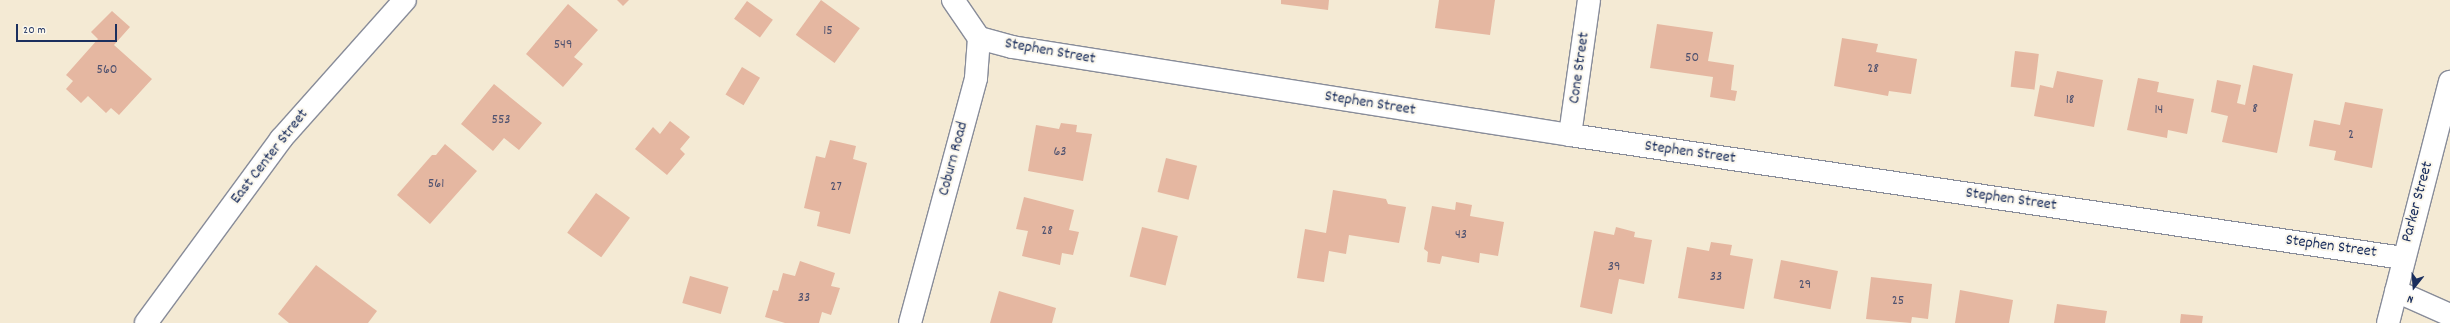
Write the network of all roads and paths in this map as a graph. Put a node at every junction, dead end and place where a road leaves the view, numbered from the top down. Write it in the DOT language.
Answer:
graph roads {
  1 [pos="405,0"];
  2 [pos="953,0"];
  3 [pos="1589,0"];
  4 [pos="979,38"];
  5 [pos="2450,82"];
  6 [pos="1570,136"];
  7 [pos="2403,258"];
  8 [pos="2396,291"];
  9 [pos="2450,315"];
  10 [pos="146,323"];
  11 [pos="910,323"];
  12 [pos="2388,323"];
  1 -- 10 [label="street, East Center Street"];
  2 -- 4 [label="street"];
  3 -- 6 [label="street, Cone Street"];
  4 -- 6 [label="street, Stephen Street"];
  4 -- 11 [label="street, Coburn Road"];
  5 -- 7 [label="street, Parker Street"];
  6 -- 7 [label="street, Stephen Street"];
  7 -- 8 [label="street, Parker Street"];
  8 -- 9 [label="street"];
  8 -- 12 [label="street, Parker Street"];
}
